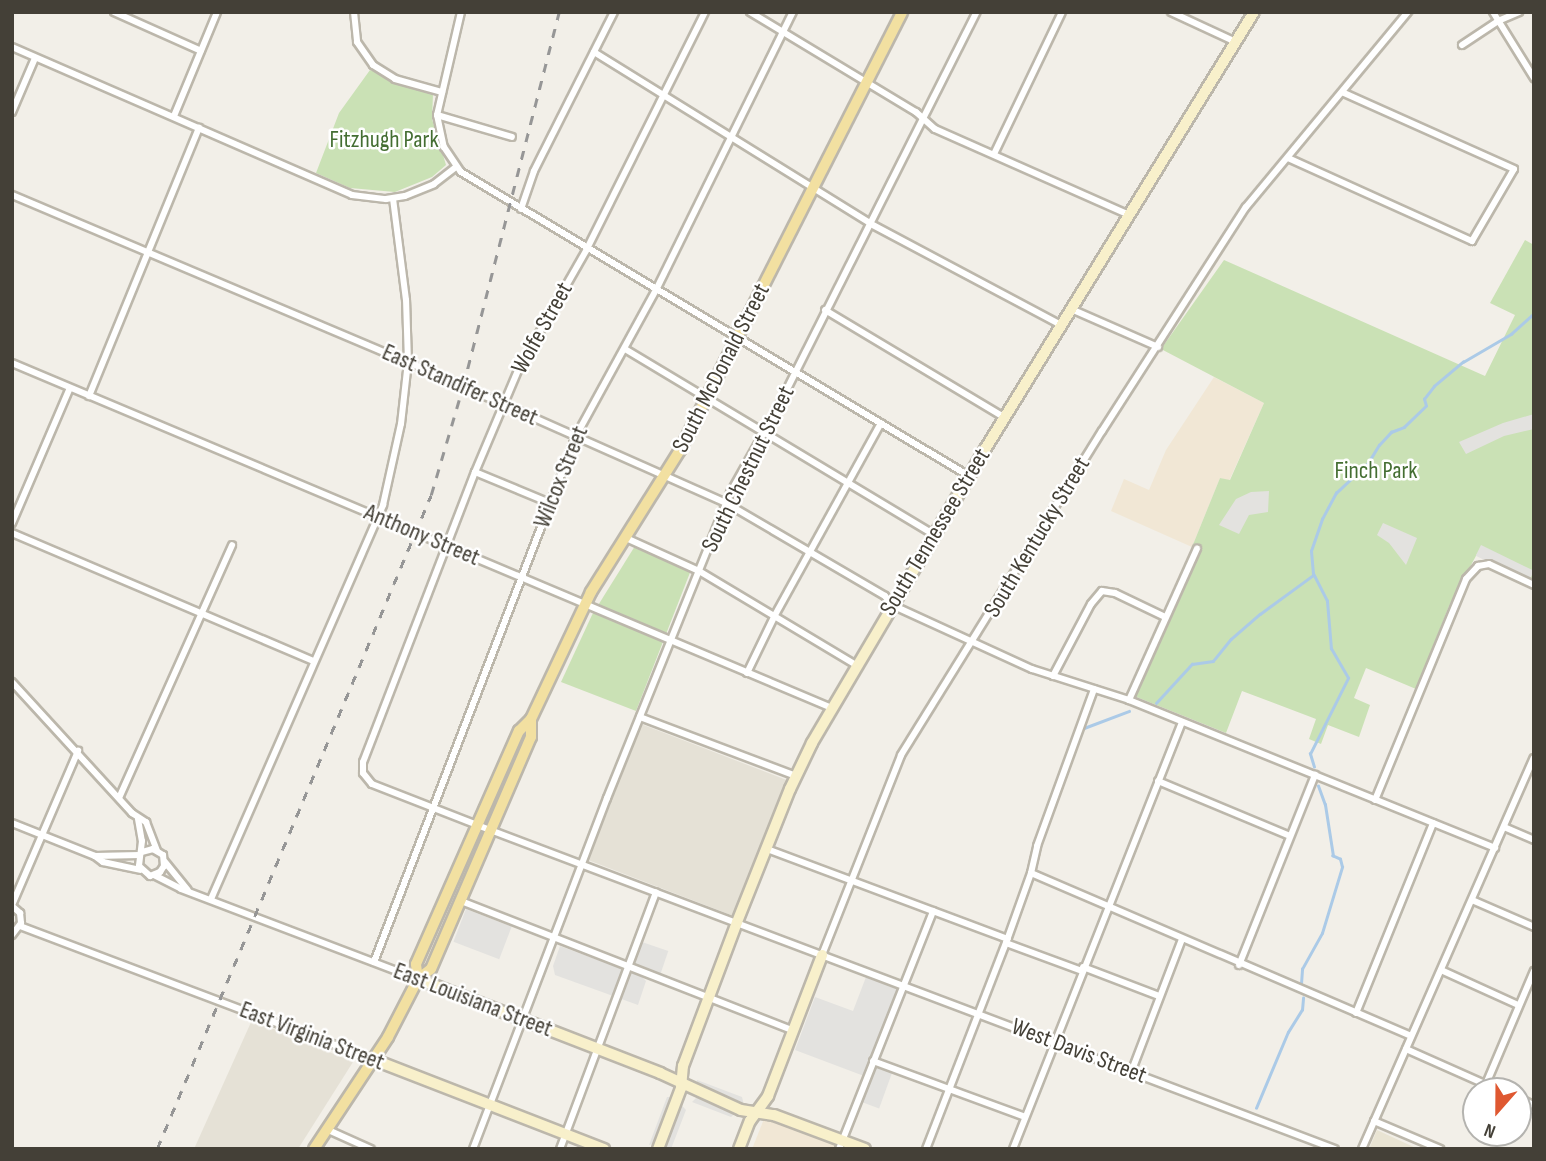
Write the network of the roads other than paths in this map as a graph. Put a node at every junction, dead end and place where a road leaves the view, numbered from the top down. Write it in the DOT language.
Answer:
graph roads {
  1 [pos="114,12"];
  2 [pos="217,12"];
  3 [pos="354,12"];
  4 [pos="461,12"];
  5 [pos="614,12"];
  6 [pos="705,12"];
  7 [pos="750,12"];
  8 [pos="793,12"];
  9 [pos="902,12"];
  10 [pos="977,12"];
  11 [pos="1062,12"];
  12 [pos="1171,12"];
  13 [pos="1254,12"];
  14 [pos="1408,12"];
  15 [pos="1493,12"];
  16 [pos="1520,12"];
  17 [pos="1498,21"];
  18 [pos="782,32"];
  19 [pos="1236,43"];
  20 [pos="1462,45"];
  21 [pos="12,47"];
  22 [pos="201,51"];
  23 [pos="594,52"];
  24 [pos="35,58"];
  25 [pos="1534,78"];
  26 [pos="866,81"];
  27 [pos="442,92"];
  28 [pos="1342,92"];
  29 [pos="663,98"];
  30 [pos="12,112"];
  31 [pos="437,115"];
  32 [pos="174,116"];
  33 [pos="924,119"];
  34 [pos="198,128"];
  35 [pos="512,137"];
  36 [pos="732,139"];
  37 [pos="994,154"];
  38 [pos="1287,158"];
  39 [pos="456,167"];
  40 [pos="813,188"];
  41 [pos="12,195"];
  42 [pos="393,199"];
  43 [pos="521,209"];
  44 [pos="1129,215"];
  45 [pos="871,224"];
  46 [pos="587,249"];
  47 [pos="149,253"];
  48 [pos="656,290"];
  49 [pos="1071,309"];
  50 [pos="825,310"];
  51 [pos="1061,325"];
  52 [pos="738,337"];
  53 [pos="1158,347"];
  54 [pos="625,349"];
  55 [pos="408,362"];
  56 [pos="12,363"];
  57 [pos="795,372"];
  58 [pos="70,388"];
  59 [pos="89,396"];
  60 [pos="707,398"];
  61 [pos="503,404"];
  62 [pos="1004,417"];
  63 [pos="881,424"];
  64 [pos="764,433"];
  65 [pos="576,436"];
  66 [pos="475,472"];
  67 [pos="666,475"];
  68 [pos="969,476"];
  69 [pos="848,482"];
  70 [pos="12,495"];
  71 [pos="22,499"];
  72 [pos="550,503"];
  73 [pos="726,503"];
  74 [pos="379,517"];
  75 [pos="12,523"];
  76 [pos="12,533"];
  77 [pos="934,535"];
  78 [pos="626,538"];
  79 [pos="232,545"];
  80 [pos="447,545"];
  81 [pos="1197,549"];
  82 [pos="810,552"];
  83 [pos="699,571"];
  84 [pos="522,577"];
  85 [pos="1534,585"];
  86 [pos="585,604"];
  87 [pos="892,605"];
  88 [pos="202,613"];
  89 [pos="775,615"];
  90 [pos="1165,617"];
  91 [pos="671,640"];
  92 [pos="973,642"];
  93 [pos="314,662"];
  94 [pos="856,665"];
  95 [pos="747,673"];
  96 [pos="1053,676"];
  97 [pos="12,682"];
  98 [pos="1094,689"];
  99 [pos="1129,700"];
  100 [pos="832,708"];
  101 [pos="640,717"];
  102 [pos="531,719"];
  103 [pos="1182,722"];
  104 [pos="78,751"];
  105 [pos="1534,758"];
  106 [pos="363,773"];
  107 [pos="1315,775"];
  108 [pos="796,776"];
  109 [pos="1158,781"];
  110 [pos="119,798"];
  111 [pos="1375,800"];
  112 [pos="433,808"];
  113 [pos="138,819"];
  114 [pos="12,823"];
  115 [pos="1433,823"];
  116 [pos="477,825"];
  117 [pos="1504,827"];
  118 [pos="491,830"];
  119 [pos="41,833"];
  120 [pos="1290,836"];
  121 [pos="1534,840"];
  122 [pos="1495,848"];
  123 [pos="766,849"];
  124 [pos="157,850"];
  125 [pos="141,854"];
  126 [pos="95,856"];
  127 [pos="165,862"];
  128 [pos="583,864"];
  129 [pos="140,870"];
  130 [pos="1031,873"];
  131 [pos="154,876"];
  132 [pos="851,880"];
  133 [pos="188,890"];
  134 [pos="656,892"];
  135 [pos="211,899"];
  136 [pos="1472,900"];
  137 [pos="461,901"];
  138 [pos="12,906"];
  139 [pos="1107,906"];
  140 [pos="933,911"];
  141 [pos="737,922"];
  142 [pos="20,926"];
  143 [pos="1534,927"];
  144 [pos="12,935"];
  145 [pos="1182,939"];
  146 [pos="554,940"];
  147 [pos="1007,941"];
  148 [pos="822,955"];
  149 [pos="373,962"];
  150 [pos="1239,965"];
  151 [pos="628,969"];
  152 [pos="1083,969"];
  153 [pos="1441,970"];
  154 [pos="1534,971"];
  155 [pos="418,979"];
  156 [pos="902,985"];
  157 [pos="1159,996"];
  158 [pos="709,999"];
  159 [pos="1518,1005"];
  160 [pos="979,1013"];
  161 [pos="1356,1013"];
  162 [pos="524,1020"];
  163 [pos="794,1031"];
  164 [pos="1411,1036"];
  165 [pos="1054,1041"];
  166 [pos="600,1049"];
  167 [pos="1406,1049"];
  168 [pos="373,1059"];
  169 [pos="873,1061"];
  170 [pos="1132,1070"];
  171 [pos="1470,1077"];
  172 [pos="1489,1077"];
  173 [pos="681,1084"];
  174 [pos="949,1089"];
  175 [pos="491,1105"];
  176 [pos="756,1112"];
  177 [pos="1025,1117"];
  178 [pos="1374,1121"];
  179 [pos="326,1129"];
  180 [pos="565,1134"];
  181 [pos="840,1144"];
  182 [pos="314,1149"];
  183 [pos="371,1149"];
  184 [pos="474,1149"];
  185 [pos="560,1149"];
  186 [pos="604,1149"];
  187 [pos="658,1149"];
  188 [pos="739,1149"];
  189 [pos="865,1149"];
  190 [pos="926,1149"];
  191 [pos="1013,1149"];
  192 [pos="1335,1149"];
  193 [pos="1362,1149"];
  194 [pos="1440,1149"];
  1 -- 22 [label="street"];
  2 -- 22 [label="street"];
  3 -- 27 [label="street"];
  4 -- 27 [label="street"];
  5 -- 23 [label="street"];
  6 -- 29 [label="street, Wolfe Street"];
  7 -- 18 [label="street"];
  8 -- 18 [label="street, Wilcox Street"];
  9 -- 26 [label="main road, South McDonald Street"];
  10 -- 33 [label="street, South Chestnut Street"];
  11 -- 37 [label="street"];
  12 -- 19 [label="street"];
  13 -- 19 [label="street, South Tennessee Street"];
  14 -- 28 [label="street, South Kentucky Street"];
  15 -- 17 [label="street"];
  16 -- 17 [label="street"];
  17 -- 20 [label="street"];
  17 -- 25 [label="street"];
  18 -- 26 [label="street"];
  18 -- 36 [label="street, Wilcox Street"];
  19 -- 44 [label="street, South Tennessee Street"];
  21 -- 24 [label="street"];
  22 -- 32 [label="street"];
  23 -- 29 [label="street"];
  23 -- 43 [label="street"];
  24 -- 30 [label="street"];
  24 -- 32 [label="street"];
  26 -- 33 [label="street"];
  26 -- 40 [label="main road, South McDonald Street"];
  27 -- 31 [label="street"];
  28 -- 38 [label="street, South Kentucky Street"];
  28 -- 38 [label="street"];
  29 -- 36 [label="street"];
  29 -- 46 [label="street, Wolfe Street"];
  31 -- 35 [label="street"];
  31 -- 39 [label="street"];
  32 -- 34 [label="street"];
  33 -- 37 [label="street"];
  33 -- 45 [label="street, South Chestnut Street"];
  34 -- 42 [label="street"];
  34 -- 47 [label="street"];
  36 -- 40 [label="street"];
  36 -- 48 [label="street, Wilcox Street"];
  37 -- 44 [label="street"];
  38 -- 53 [label="street, South Kentucky Street"];
  39 -- 42 [label="street"];
  39 -- 43 [label="street"];
  40 -- 45 [label="street"];
  40 -- 52 [label="main road, South McDonald Street"];
  41 -- 47 [label="street, East Standifer Street"];
  42 -- 55 [label="street"];
  43 -- 46 [label="street"];
  44 -- 49 [label="street, South Tennessee Street"];
  45 -- 50 [label="street, South Chestnut Street"];
  45 -- 51 [label="street"];
  46 -- 48 [label="street"];
  46 -- 61 [label="street, Wolfe Street"];
  47 -- 55 [label="street, East Standifer Street"];
  47 -- 59 [label="street"];
  48 -- 52 [label="street"];
  48 -- 54 [label="street, Wilcox Street"];
  49 -- 51 [label="street, South Tennessee Street"];
  49 -- 53 [label="street"];
  50 -- 57 [label="street, South Chestnut Street"];
  50 -- 62 [label="street"];
  51 -- 62 [label="street, South Tennessee Street"];
  52 -- 57 [label="street"];
  52 -- 60 [label="main road, South McDonald Street"];
  53 -- 92 [label="street, South Kentucky Street"];
  54 -- 60 [label="street"];
  54 -- 65 [label="street, Wilcox Street"];
  55 -- 61 [label="street, East Standifer Street"];
  55 -- 74 [label="street"];
  56 -- 58 [label="street, Anthony Street"];
  57 -- 63 [label="street"];
  57 -- 64 [label="street, South Chestnut Street"];
  58 -- 59 [label="street, Anthony Street"];
  58 -- 71 [label="street"];
  59 -- 74 [label="street, Anthony Street"];
  60 -- 64 [label="street"];
  60 -- 67 [label="main road, South McDonald Street"];
  61 -- 65 [label="street, East Standifer Street"];
  61 -- 66 [label="street, Wolfe Street"];
  62 -- 68 [label="street, South Tennessee Street"];
  63 -- 68 [label="street"];
  63 -- 69 [label="street"];
  64 -- 69 [label="street"];
  64 -- 73 [label="street, South Chestnut Street"];
  65 -- 67 [label="street, East Standifer Street"];
  65 -- 72 [label="street, Wilcox Street"];
  66 -- 72 [label="street"];
  66 -- 80 [label="street, Wolfe Street"];
  67 -- 73 [label="street, East Standifer Street"];
  67 -- 78 [label="main road, South McDonald Street"];
  68 -- 77 [label="street, South Tennessee Street"];
  69 -- 77 [label="street"];
  69 -- 82 [label="street"];
  70 -- 71 [label="street"];
  71 -- 75 [label="street"];
  72 -- 84 [label="street, Wilcox Street"];
  73 -- 82 [label="street, East Standifer Street"];
  73 -- 83 [label="street, South Chestnut Street"];
  74 -- 80 [label="street, Anthony Street"];
  74 -- 93 [label="street"];
  76 -- 88 [label="street"];
  77 -- 87 [label="street, South Tennessee Street"];
  78 -- 83 [label="street"];
  78 -- 86 [label="main road, South McDonald Street"];
  79 -- 88 [label="street"];
  80 -- 84 [label="street, Anthony Street"];
  80 -- 106 [label="street, Wolfe Street"];
  81 -- 90 [label="street"];
  82 -- 87 [label="street, East Standifer Street"];
  82 -- 89 [label="street"];
  83 -- 89 [label="street"];
  83 -- 91 [label="street, South Chestnut Street"];
  84 -- 86 [label="street, Anthony Street"];
  84 -- 112 [label="street, Wilcox Street"];
  85 -- 111 [label="street"];
  86 -- 91 [label="street, Anthony Street"];
  86 -- 102 [label="main road, South McDonald Street"];
  87 -- 92 [label="street, East Standifer Street"];
  87 -- 94 [label="street, South Tennessee Street"];
  88 -- 93 [label="street"];
  88 -- 110 [label="street"];
  89 -- 94 [label="street"];
  89 -- 95 [label="street"];
  90 -- 96 [label="street"];
  90 -- 99 [label="street"];
  91 -- 95 [label="street, Anthony Street"];
  91 -- 101 [label="street, South Chestnut Street"];
  92 -- 96 [label="street, East Standifer Street"];
  92 -- 132 [label="street, South Kentucky Street"];
  93 -- 135 [label="street"];
  94 -- 100 [label="street, South Tennessee Street"];
  95 -- 100 [label="street, Anthony Street"];
  96 -- 98 [label="street, East Standifer Street"];
  97 -- 104 [label="street"];
  98 -- 99 [label="street, East Standifer Street"];
  98 -- 130 [label="street"];
  99 -- 103 [label="street, East Standifer Street"];
  100 -- 108 [label="street, South Tennessee Street"];
  101 -- 108 [label="street"];
  101 -- 128 [label="street, South Chestnut Street"];
  102 -- 116 [label="main road, South McDonald Street"];
  102 -- 118 [label="main road, South McDonald Street"];
  103 -- 107 [label="street, East Standifer Street"];
  103 -- 109 [label="street"];
  104 -- 110 [label="street"];
  104 -- 119 [label="street"];
  105 -- 117 [label="street"];
  106 -- 112 [label="street, West Davis Street"];
  107 -- 111 [label="street, East Standifer Street"];
  107 -- 120 [label="street"];
  108 -- 123 [label="street, South Tennessee Street"];
  109 -- 120 [label="street"];
  109 -- 139 [label="street"];
  110 -- 113 [label="street"];
  111 -- 115 [label="street, East Standifer Street"];
  112 -- 116 [label="street, West Davis Street"];
  112 -- 149 [label="street, Wilcox Street"];
  113 -- 124 [label="street"];
  113 -- 125 [label="street"];
  114 -- 119 [label="street"];
  115 -- 122 [label="street, East Standifer Street"];
  115 -- 161 [label="street"];
  116 -- 118 [label="street, West Davis Street"];
  116 -- 155 [label="main road, South McDonald Street"];
  117 -- 121 [label="street"];
  117 -- 122 [label="street"];
  118 -- 128 [label="street, West Davis Street"];
  118 -- 137 [label="main road, South McDonald Street"];
  119 -- 126 [label="street"];
  119 -- 138 [label="street"];
  120 -- 150 [label="street"];
  122 -- 136 [label="street"];
  123 -- 132 [label="street"];
  123 -- 141 [label="street, South Tennessee Street"];
  124 -- 125 [label="street"];
  124 -- 127 [label="street"];
  125 -- 126 [label="street"];
  125 -- 129 [label="street"];
  126 -- 129 [label="street"];
  127 -- 131 [label="street"];
  127 -- 133 [label="street, East Louisiana Street"];
  128 -- 134 [label="street, West Davis Street"];
  128 -- 146 [label="street, South Chestnut Street"];
  129 -- 131 [label="street"];
  130 -- 139 [label="street"];
  130 -- 147 [label="street"];
  131 -- 133 [label="street, East Louisiana Street"];
  132 -- 140 [label="street"];
  132 -- 148 [label="street, South Kentucky Street"];
  133 -- 135 [label="street, East Louisiana Street"];
  134 -- 141 [label="street, West Davis Street"];
  134 -- 151 [label="street"];
  135 -- 149 [label="street, East Louisiana Street"];
  136 -- 143 [label="street"];
  136 -- 153 [label="street"];
  137 -- 146 [label="street"];
  137 -- 155 [label="main road, South McDonald Street"];
  138 -- 142 [label="street"];
  139 -- 145 [label="street"];
  139 -- 152 [label="street"];
  140 -- 147 [label="street"];
  140 -- 156 [label="street"];
  141 -- 148 [label="street, West Davis Street"];
  141 -- 158 [label="street, South Tennessee Street"];
  142 -- 144 [label="street"];
  142 -- 168 [label="street, East Virginia Street"];
  145 -- 150 [label="street"];
  145 -- 157 [label="street"];
  146 -- 151 [label="street"];
  146 -- 162 [label="street, South Chestnut Street"];
  147 -- 152 [label="street"];
  147 -- 160 [label="street"];
  148 -- 156 [label="street, West Davis Street"];
  148 -- 163 [label="street, South Kentucky Street"];
  149 -- 155 [label="street, East Louisiana Street"];
  150 -- 161 [label="street"];
  151 -- 158 [label="street"];
  151 -- 166 [label="street"];
  152 -- 157 [label="street"];
  152 -- 165 [label="street"];
  153 -- 159 [label="street"];
  153 -- 164 [label="street"];
  154 -- 159 [label="street"];
  155 -- 162 [label="street, East Louisiana Street"];
  155 -- 168 [label="main road"];
  156 -- 160 [label="street, West Davis Street"];
  156 -- 169 [label="street"];
  157 -- 170 [label="street"];
  158 -- 163 [label="street"];
  158 -- 173 [label="street, South Tennessee Street"];
  159 -- 172 [label="street"];
  160 -- 165 [label="street, West Davis Street"];
  160 -- 174 [label="street"];
  161 -- 164 [label="street"];
  162 -- 166 [label="street, East Louisiana Street"];
  162 -- 175 [label="street, South Chestnut Street"];
  163 -- 176 [label="street, South Kentucky Street"];
  164 -- 167 [label="street"];
  165 -- 170 [label="street, West Davis Street"];
  165 -- 177 [label="street"];
  166 -- 173 [label="street, East Louisiana Street"];
  166 -- 180 [label="street"];
  167 -- 171 [label="street"];
  167 -- 178 [label="street"];
  168 -- 175 [label="street, East Virginia Street"];
  168 -- 179 [label="main road"];
  169 -- 174 [label="street"];
  169 -- 181 [label="street"];
  170 -- 192 [label="street, West Davis Street"];
  173 -- 176 [label="street, East Louisiana Street"];
  173 -- 187 [label="street, South Tennessee Street"];
  174 -- 177 [label="street"];
  174 -- 190 [label="street"];
  175 -- 180 [label="street, East Virginia Street"];
  175 -- 184 [label="street, South Chestnut Street"];
  176 -- 181 [label="street, East Louisiana Street"];
  176 -- 188 [label="street, South Kentucky Street"];
  177 -- 191 [label="street"];
  178 -- 193 [label="street"];
  178 -- 194 [label="street"];
  179 -- 182 [label="main road"];
  179 -- 183 [label="street"];
  180 -- 185 [label="street"];
  180 -- 186 [label="street, East Virginia Street"];
  181 -- 189 [label="street, East Louisiana Street"];
}
